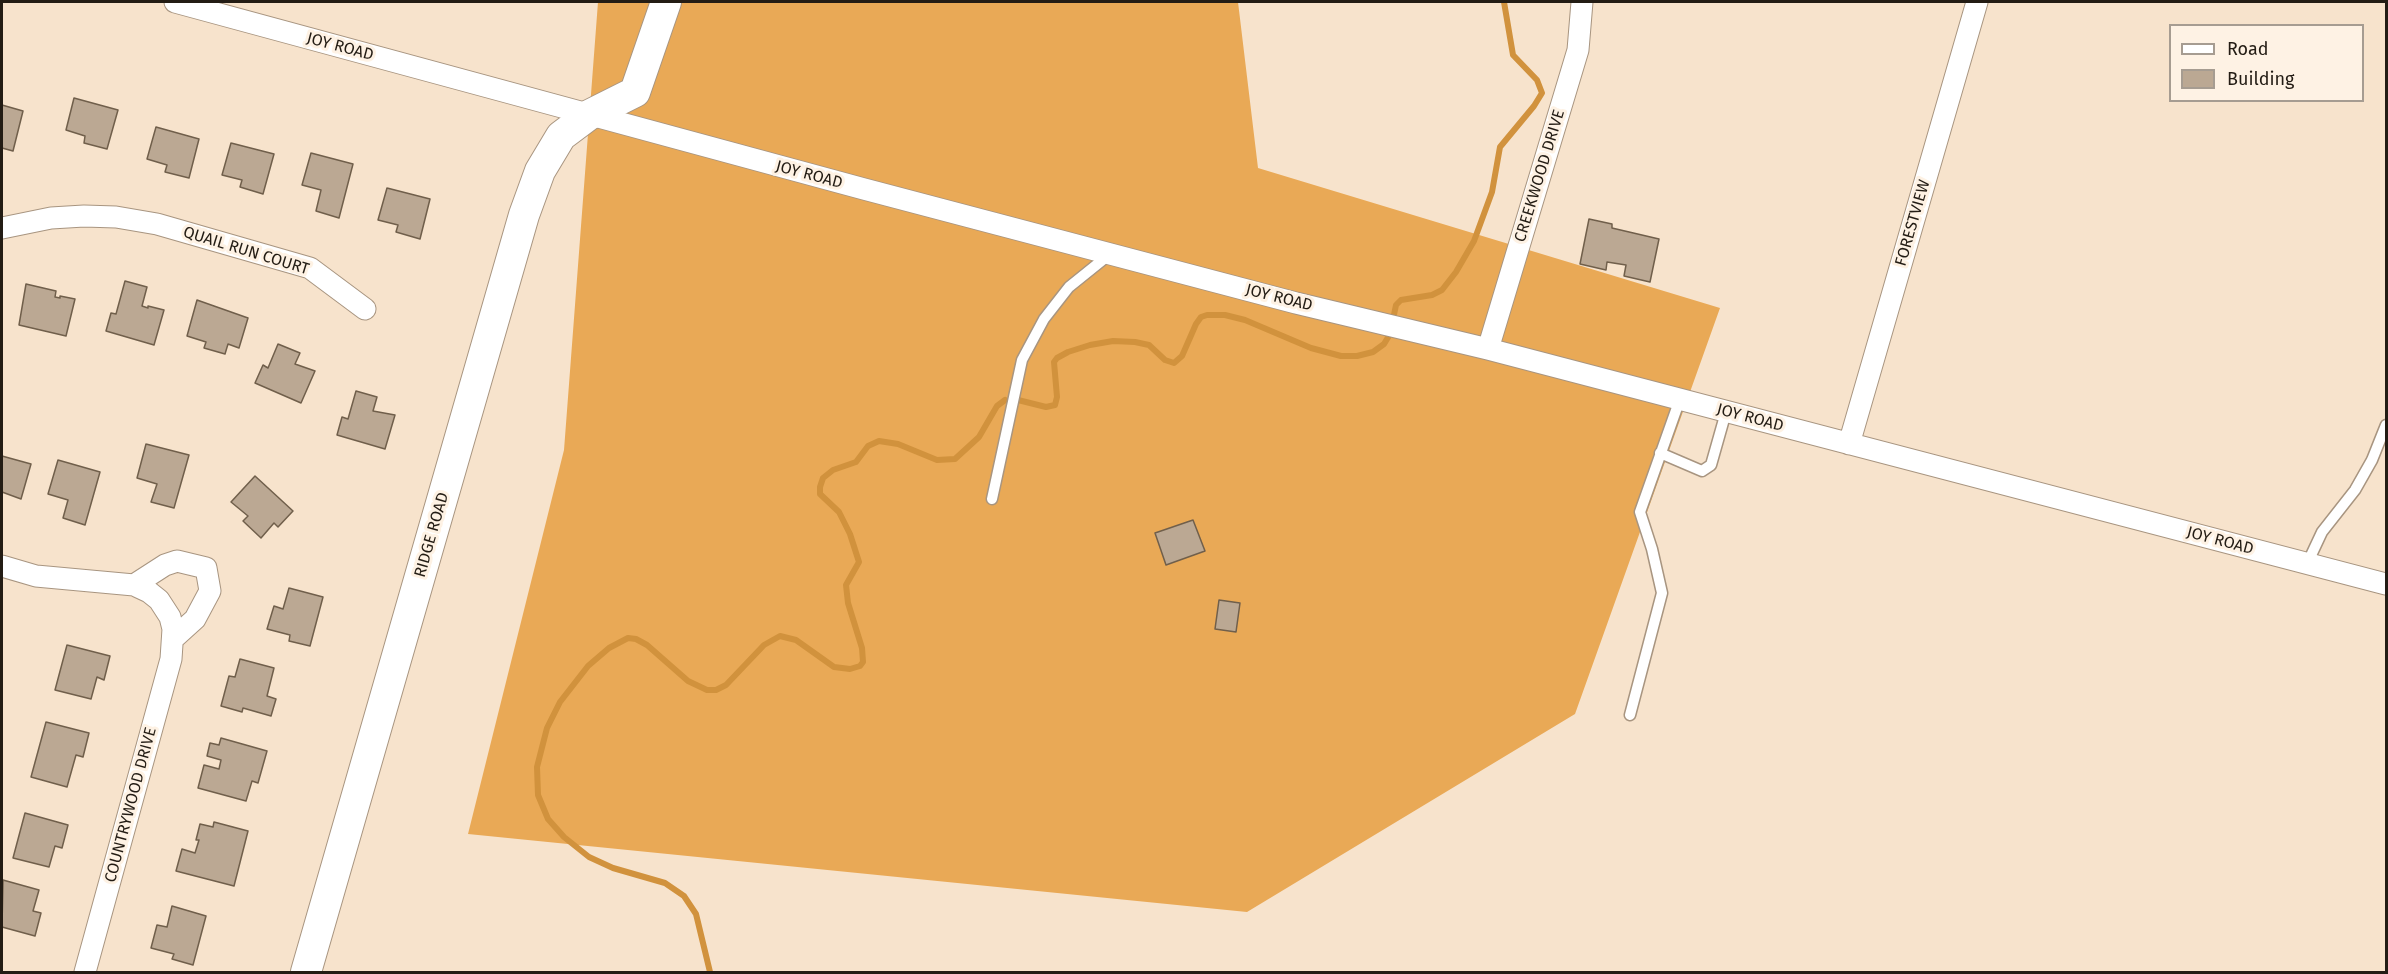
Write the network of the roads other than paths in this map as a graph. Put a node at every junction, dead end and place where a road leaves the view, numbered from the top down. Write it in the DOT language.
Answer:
graph roads {
  1 [pos="175,2"];
  2 [pos="666,2"];
  3 [pos="1582,2"];
  4 [pos="1977,2"];
  5 [pos="589,115"];
  6 [pos="2,228"];
  7 [pos="1110,254"];
  8 [pos="365,309"];
  9 [pos="1488,349"];
  10 [pos="1680,399"];
  11 [pos="1726,412"];
  12 [pos="2386,425"];
  13 [pos="1849,444"];
  14 [pos="1660,453"];
  15 [pos="992,499"];
  16 [pos="2307,564"];
  17 [pos="2,566"];
  18 [pos="2386,584"];
  19 [pos="134,585"];
  20 [pos="174,638"];
  21 [pos="1630,715"];
  22 [pos="85,972"];
  23 [pos="306,972"];
  1 -- 5 [label="street, JOY ROAD"];
  2 -- 5 [label="street, RIDGE ROAD"];
  3 -- 9 [label="street, CREEKWOOD DRIVE"];
  4 -- 13 [label="street, FORESTVIEW"];
  5 -- 7 [label="street, JOY ROAD"];
  5 -- 23 [label="street, RIDGE ROAD"];
  6 -- 8 [label="street, QUAIL RUN COURT"];
  7 -- 9 [label="street, JOY ROAD"];
  7 -- 15 [label="lane"];
  9 -- 10 [label="street, JOY ROAD"];
  10 -- 11 [label="street, JOY ROAD"];
  10 -- 14 [label="lane"];
  11 -- 13 [label="street, JOY ROAD"];
  11 -- 14 [label="lane"];
  12 -- 16 [label="lane"];
  13 -- 16 [label="street, JOY ROAD"];
  14 -- 21 [label="lane"];
  16 -- 18 [label="street, JOY ROAD"];
  17 -- 19 [label="street, COUNTRYWOOD DRIVE"];
  19 -- 20 [label="street, COUNTRYWOOD DRIVE"];
  19 -- 20 [label="street"];
  20 -- 22 [label="street, COUNTRYWOOD DRIVE"];
}
